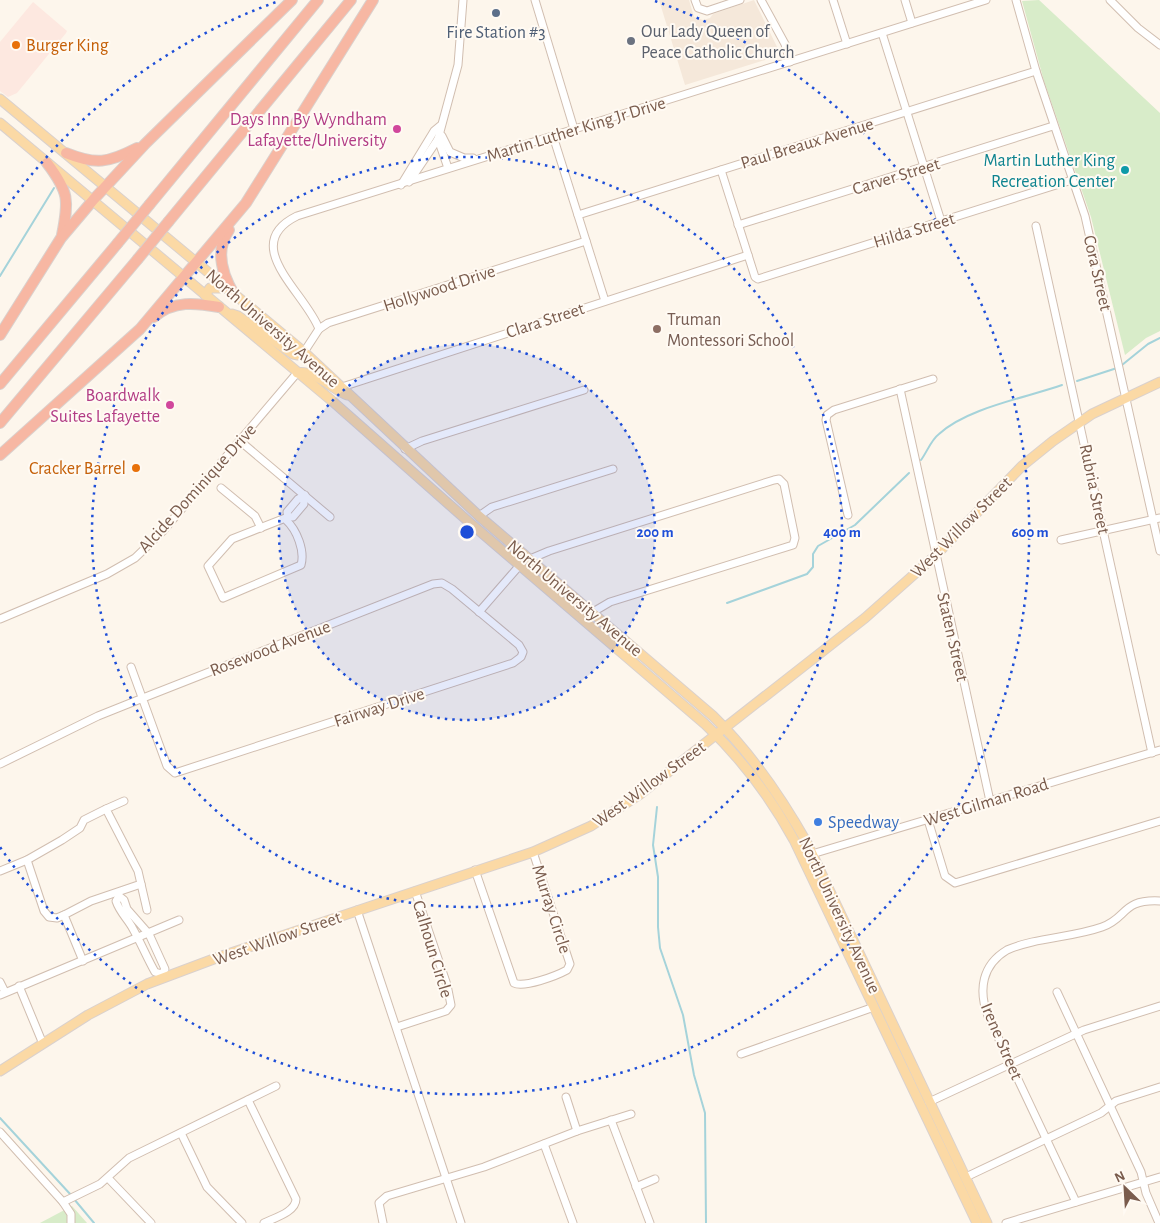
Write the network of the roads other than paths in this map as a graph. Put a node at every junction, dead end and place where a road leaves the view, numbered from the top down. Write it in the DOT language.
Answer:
graph roads {
  1 [pos="292,0"];
  2 [pos="318,0"];
  3 [pos="351,0"];
  4 [pos="373,0"];
  5 [pos="463,0"];
  6 [pos="536,0"];
  7 [pos="694,0"];
  8 [pos="740,0"];
  9 [pos="761,0"];
  10 [pos="834,0"];
  11 [pos="905,0"];
  12 [pos="986,0"];
  13 [pos="1016,0"];
  14 [pos="1110,0"];
  15 [pos="912,23"];
  16 [pos="882,33"];
  17 [pos="847,44"];
  18 [pos="1160,45"];
  19 [pos="790,62"];
  20 [pos="1036,71"];
  21 [pos="0,100"];
  22 [pos="907,112"];
  23 [pos="0,122"];
  24 [pos="440,126"];
  25 [pos="1053,126"];
  26 [pos="574,129"];
  27 [pos="553,136"];
  28 [pos="438,138"];
  29 [pos="145,144"];
  30 [pos="66,152"];
  31 [pos="480,158"];
  32 [pos="47,163"];
  33 [pos="924,167"];
  34 [pos="448,168"];
  35 [pos="721,170"];
  36 [pos="1072,180"];
  37 [pos="410,182"];
  38 [pos="401,184"];
  39 [pos="106,186"];
  40 [pos="94,199"];
  41 [pos="246,203"];
  42 [pos="578,215"];
  43 [pos="941,221"];
  44 [pos="738,225"];
  45 [pos="1036,226"];
  46 [pos="61,238"];
  47 [pos="586,241"];
  48 [pos="748,255"];
  49 [pos="196,262"];
  50 [pos="185,276"];
  51 [pos="226,288"];
  52 [pos="205,295"];
  53 [pos="235,296"];
  54 [pos="605,301"];
  55 [pos="223,310"];
  56 [pos="140,329"];
  57 [pos="319,329"];
  58 [pos="0,335"];
  59 [pos="304,352"];
  60 [pos="297,373"];
  61 [pos="933,379"];
  62 [pos="1160,382"];
  63 [pos="0,384"];
  64 [pos="342,387"];
  65 [pos="900,389"];
  66 [pos="584,390"];
  67 [pos="1127,396"];
  68 [pos="352,397"];
  69 [pos="348,417"];
  70 [pos="376,422"];
  71 [pos="1080,422"];
  72 [pos="0,423"];
  73 [pos="240,441"];
  74 [pos="405,449"];
  75 [pos="0,456"];
  76 [pos="393,456"];
  77 [pos="613,469"];
  78 [pos="221,488"];
  79 [pos="304,497"];
  80 [pos="848,515"];
  81 [pos="478,516"];
  82 [pos="330,517"];
  83 [pos="287,518"];
  84 [pos="1157,519"];
  85 [pos="261,528"];
  86 [pos="1104,531"];
  87 [pos="1061,540"];
  88 [pos="1160,551"];
  89 [pos="936,555"];
  90 [pos="530,560"];
  91 [pos="520,565"];
  92 [pos="479,612"];
  93 [pos="592,612"];
  94 [pos="583,618"];
  95 [pos="0,620"];
  96 [pos="131,667"];
  97 [pos="143,698"];
  98 [pos="725,728"];
  99 [pos="717,735"];
  100 [pos="1160,750"];
  101 [pos="1152,753"];
  102 [pos="0,764"];
  103 [pos="124,801"];
  104 [pos="990,801"];
  105 [pos="106,809"];
  106 [pos="928,820"];
  107 [pos="1160,821"];
  108 [pos="533,852"];
  109 [pos="812,854"];
  110 [pos="27,860"];
  111 [pos="475,870"];
  112 [pos="0,871"];
  113 [pos="141,884"];
  114 [pos="415,891"];
  115 [pos="118,895"];
  116 [pos="1160,901"];
  117 [pos="147,910"];
  118 [pos="357,910"];
  119 [pos="64,915"];
  120 [pos="179,920"];
  121 [pos="149,934"];
  122 [pos="138,939"];
  123 [pos="155,947"];
  124 [pos="146,956"];
  125 [pos="83,961"];
  126 [pos="163,976"];
  127 [pos="0,982"];
  128 [pos="19,986"];
  129 [pos="1057,992"];
  130 [pos="2,993"];
  131 [pos="1160,1006"];
  132 [pos="874,1007"];
  133 [pos="397,1027"];
  134 [pos="1076,1033"];
  135 [pos="43,1044"];
  136 [pos="741,1054"];
  137 [pos="1011,1064"];
  138 [pos="0,1071"];
  139 [pos="276,1086"];
  140 [pos="1160,1088"];
  141 [pos="566,1097"];
  142 [pos="248,1100"];
  143 [pos="929,1102"];
  144 [pos="1110,1106"];
  145 [pos="631,1114"];
  146 [pos="611,1120"];
  147 [pos="577,1131"];
  148 [pos="0,1132"];
  149 [pos="181,1133"];
  150 [pos="1046,1139"];
  151 [pos="544,1144"];
  152 [pos="966,1177"];
  153 [pos="1160,1177"];
  154 [pos="108,1178"];
  155 [pos="446,1179"];
  156 [pos="655,1179"];
  157 [pos="1143,1182"];
  158 [pos="636,1187"];
  159 [pos="63,1202"];
  160 [pos="1076,1202"];
  161 [pos="71,1223"];
  162 [pos="151,1223"];
  163 [pos="242,1223"];
  164 [pos="264,1223"];
  165 [pos="383,1223"];
  166 [pos="461,1223"];
  167 [pos="573,1223"];
  168 [pos="650,1223"];
  169 [pos="977,1223"];
  170 [pos="987,1223"];
  171 [pos="1006,1223"];
  172 [pos="1160,1223"];
  1 -- 29 [label="highway"];
  2 -- 63 [label="highway, bridge"];
  3 -- 72 [label="highway, bridge"];
  4 -- 41 [label="highway"];
  5 -- 24 [label="street"];
  6 -- 26 [label="street"];
  7 -- 8 [label="street"];
  9 -- 19 [label="street"];
  10 -- 17 [label="street"];
  11 -- 15 [label="street"];
  12 -- 15 [label="street, Martin Luther King Jr Drive"];
  13 -- 20 [label="street, Cora Street"];
  14 -- 18 [label="street"];
  15 -- 16 [label="street, Martin Luther King Jr Drive"];
  16 -- 17 [label="street, Martin Luther King Jr Drive"];
  16 -- 22 [label="street"];
  17 -- 19 [label="street, Martin Luther King Jr Drive"];
  19 -- 26 [label="street, Martin Luther King Jr Drive"];
  20 -- 22 [label="street, Paul Breaux Avenue"];
  20 -- 25 [label="street, Cora Street"];
  21 -- 30 [label="main road, North University Avenue"];
  22 -- 33 [label="street"];
  22 -- 35 [label="street, Paul Breaux Avenue"];
  23 -- 32 [label="main road, North University Avenue"];
  24 -- 28 [label="street"];
  24 -- 31 [label="street"];
  24 -- 38 [label="street"];
  25 -- 33 [label="street, Carver Street"];
  25 -- 36 [label="street, Cora Street"];
  26 -- 27 [label="street, Martin Luther King Jr Drive"];
  27 -- 31 [label="street, Martin Luther King Jr Drive"];
  27 -- 42 [label="street"];
  28 -- 34 [label="street"];
  28 -- 37 [label="street"];
  29 -- 30 [label="highway"];
  29 -- 39 [label="highway"];
  30 -- 39 [label="main road, North University Avenue"];
  31 -- 34 [label="street, Martin Luther King Jr Drive"];
  32 -- 40 [label="main road, North University Avenue"];
  32 -- 46 [label="highway"];
  33 -- 43 [label="street"];
  33 -- 44 [label="street, Carver Street"];
  34 -- 37 [label="street, Martin Luther King Jr Drive"];
  35 -- 42 [label="street, Paul Breaux Avenue"];
  35 -- 44 [label="street"];
  36 -- 43 [label="street, Hilda Street"];
  36 -- 67 [label="street, Cora Street"];
  37 -- 38 [label="street, Martin Luther King Jr Drive"];
  38 -- 57 [label="street, Martin Luther King Jr Drive"];
  39 -- 40 [label="highway"];
  39 -- 49 [label="main road, North University Avenue"];
  40 -- 46 [label="highway"];
  40 -- 50 [label="main road, North University Avenue"];
  41 -- 49 [label="highway"];
  41 -- 53 [label="highway"];
  42 -- 47 [label="street"];
  43 -- 48 [label="street, Hilda Street"];
  44 -- 48 [label="street"];
  45 -- 71 [label="street, Rubria Street"];
  46 -- 58 [label="highway"];
  47 -- 54 [label="street"];
  47 -- 57 [label="street, Hollywood Drive"];
  48 -- 54 [label="street, Clara Street"];
  49 -- 50 [label="highway"];
  49 -- 51 [label="main road, North University Avenue"];
  50 -- 52 [label="main road, North University Avenue"];
  50 -- 56 [label="highway"];
  51 -- 52 [label="main road"];
  51 -- 53 [label="main road, North University Avenue"];
  52 -- 55 [label="main road, North University Avenue"];
  53 -- 59 [label="main road, North University Avenue"];
  54 -- 64 [label="street, Clara Street"];
  55 -- 56 [label="highway"];
  55 -- 59 [label="main road"];
  55 -- 60 [label="main road, North University Avenue"];
  56 -- 75 [label="highway"];
  57 -- 59 [label="street"];
  59 -- 64 [label="main road, North University Avenue"];
  60 -- 68 [label="main road"];
  60 -- 69 [label="main road, North University Avenue"];
  60 -- 73 [label="street, Alcide Dominique Drive"];
  61 -- 65 [label="street"];
  62 -- 67 [label="main road, West Willow Street"];
  64 -- 68 [label="main road, North University Avenue"];
  65 -- 80 [label="street"];
  65 -- 89 [label="street, Staten Street"];
  66 -- 74 [label="street"];
  67 -- 71 [label="main road, West Willow Street"];
  67 -- 84 [label="street, Cora Street"];
  68 -- 70 [label="main road, North University Avenue"];
  69 -- 70 [label="main road"];
  69 -- 76 [label="main road, North University Avenue"];
  70 -- 74 [label="main road, North University Avenue"];
  71 -- 86 [label="street, Rubria Street"];
  71 -- 89 [label="main road, West Willow Street"];
  73 -- 79 [label="street"];
  73 -- 95 [label="street, Alcide Dominique Drive"];
  74 -- 76 [label="main road"];
  74 -- 81 [label="main road, North University Avenue"];
  76 -- 91 [label="main road, North University Avenue"];
  77 -- 81 [label="street"];
  78 -- 85 [label="street"];
  79 -- 82 [label="street"];
  79 -- 83 [label="street"];
  81 -- 90 [label="main road, North University Avenue"];
  83 -- 85 [label="street"];
  83 -- 85 [label="street"];
  84 -- 86 [label="street"];
  84 -- 88 [label="street, Cora Street"];
  86 -- 87 [label="street"];
  86 -- 101 [label="street, Rubria Street"];
  89 -- 98 [label="main road, West Willow Street"];
  89 -- 104 [label="street, Staten Street"];
  90 -- 93 [label="main road, North University Avenue"];
  90 -- 93 [label="street"];
  91 -- 92 [label="street"];
  91 -- 94 [label="main road, North University Avenue"];
  92 -- 97 [label="street, Rosewood Avenue"];
  92 -- 97 [label="street, Fairway Drive"];
  93 -- 94 [label="main road"];
  93 -- 98 [label="main road, North University Avenue"];
  94 -- 99 [label="main road, North University Avenue"];
  96 -- 97 [label="street"];
  97 -- 102 [label="street, Rosewood Avenue"];
  98 -- 99 [label="main road, West Willow Street"];
  98 -- 109 [label="main road, North University Avenue"];
  99 -- 108 [label="main road, West Willow Street"];
  99 -- 132 [label="main road, North University Avenue"];
  100 -- 101 [label="street, West Gilman Road"];
  101 -- 104 [label="street, West Gilman Road"];
  103 -- 105 [label="street"];
  104 -- 106 [label="street, West Gilman Road"];
  105 -- 110 [label="street"];
  105 -- 113 [label="street"];
  106 -- 107 [label="street"];
  106 -- 109 [label="street, West Gilman Road"];
  108 -- 111 [label="main road, West Willow Street"];
  108 -- 111 [label="street, Murray Circle"];
  109 -- 143 [label="main road, North University Avenue"];
  110 -- 112 [label="street"];
  110 -- 119 [label="street"];
  111 -- 114 [label="main road, West Willow Street"];
  113 -- 115 [label="street"];
  113 -- 117 [label="street"];
  114 -- 118 [label="main road, West Willow Street"];
  114 -- 133 [label="street, Calhoun Circle"];
  115 -- 119 [label="street"];
  115 -- 121 [label="street"];
  115 -- 122 [label="street"];
  116 -- 137 [label="street, Irene Street"];
  118 -- 126 [label="main road, West Willow Street"];
  118 -- 133 [label="street"];
  119 -- 125 [label="street"];
  120 -- 121 [label="street"];
  121 -- 122 [label="street"];
  121 -- 123 [label="street"];
  122 -- 124 [label="street"];
  122 -- 125 [label="street"];
  123 -- 124 [label="street"];
  123 -- 126 [label="street"];
  124 -- 126 [label="street"];
  125 -- 128 [label="street"];
  126 -- 135 [label="main road, West Willow Street"];
  127 -- 130 [label="street"];
  128 -- 130 [label="street"];
  128 -- 135 [label="street"];
  129 -- 134 [label="street"];
  131 -- 134 [label="street"];
  132 -- 136 [label="street"];
  132 -- 169 [label="main road, North University Avenue"];
  133 -- 155 [label="street"];
  134 -- 137 [label="street"];
  134 -- 144 [label="street"];
  135 -- 138 [label="main road, West Willow Street"];
  137 -- 143 [label="street"];
  137 -- 150 [label="street, Irene Street"];
  139 -- 142 [label="street"];
  140 -- 144 [label="street"];
  141 -- 147 [label="street"];
  142 -- 149 [label="street"];
  142 -- 164 [label="street"];
  143 -- 152 [label="main road, North University Avenue"];
  144 -- 150 [label="street"];
  144 -- 157 [label="street"];
  145 -- 146 [label="street"];
  146 -- 147 [label="street"];
  146 -- 158 [label="street"];
  147 -- 151 [label="street"];
  148 -- 159 [label="street"];
  149 -- 154 [label="street"];
  149 -- 163 [label="street"];
  150 -- 152 [label="street"];
  150 -- 160 [label="street, Irene Street"];
  151 -- 155 [label="street"];
  151 -- 167 [label="street"];
  152 -- 170 [label="main road, North University Avenue"];
  153 -- 157 [label="street"];
  154 -- 159 [label="street"];
  154 -- 162 [label="street"];
  155 -- 165 [label="street"];
  155 -- 166 [label="street"];
  156 -- 158 [label="street"];
  157 -- 160 [label="street"];
  157 -- 172 [label="street"];
  158 -- 168 [label="street"];
  159 -- 161 [label="street"];
  160 -- 171 [label="street"];
}
